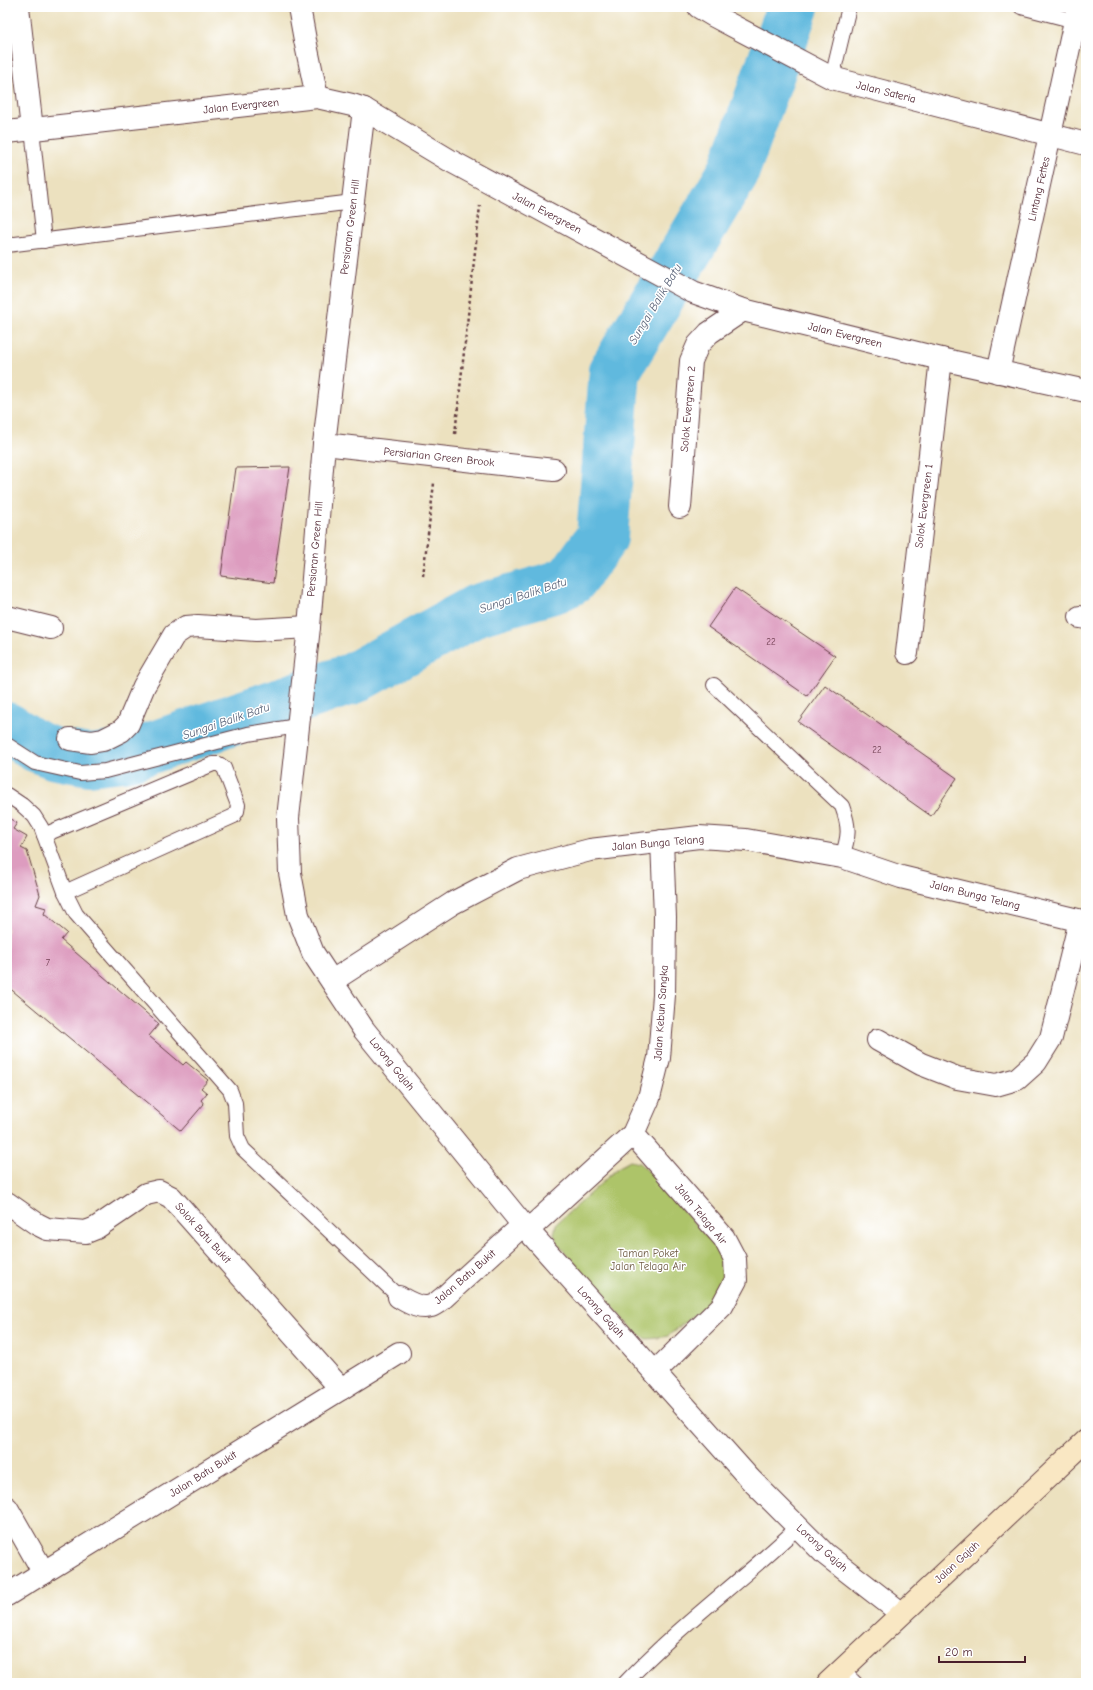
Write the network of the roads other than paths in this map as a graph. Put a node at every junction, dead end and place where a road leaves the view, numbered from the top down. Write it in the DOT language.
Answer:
graph roads {
  1 [pos="18,7"];
  2 [pos="299,7"];
  3 [pos="848,7"];
  4 [pos="1021,7"];
  5 [pos="711,10"];
  6 [pos="1076,14"];
  7 [pos="832,78"];
  8 [pos="317,97"];
  9 [pos="364,109"];
  10 [pos="32,129"];
  11 [pos="7,132"];
  12 [pos="1051,135"];
  13 [pos="1086,144"];
  14 [pos="353,202"];
  15 [pos="44,241"];
  16 [pos="7,245"];
  17 [pos="743,310"];
  18 [pos="941,359"];
  19 [pos="998,372"];
  20 [pos="1086,391"];
  21 [pos="324,444"];
  22 [pos="554,470"];
  23 [pos="680,507"];
  24 [pos="7,617"];
  25 [pos="309,627"];
  26 [pos="51,628"];
  27 [pos="907,653"];
  28 [pos="714,685"];
  29 [pos="298,716"];
  30 [pos="70,739"];
  31 [pos="7,745"];
  32 [pos="7,795"];
  33 [pos="44,835"];
  34 [pos="662,841"];
  35 [pos="842,857"];
  36 [pos="65,892"];
  37 [pos="1083,922"];
  38 [pos="332,980"];
  39 [pos="878,1040"];
  40 [pos="633,1134"];
  41 [pos="7,1203"];
  42 [pos="526,1227"];
  43 [pos="399,1297"];
  44 [pos="399,1353"];
  45 [pos="655,1372"];
  46 [pos="341,1389"];
  47 [pos="1086,1441"];
  48 [pos="7,1508"];
  49 [pos="798,1527"];
  50 [pos="44,1572"];
  51 [pos="7,1595"];
  52 [pos="902,1613"];
  53 [pos="842,1679"];
  54 [pos="626,1683"];
  1 -- 10 [label="street"];
  2 -- 8 [label="street"];
  3 -- 7 [label="lane"];
  4 -- 6 [label="lane"];
  5 -- 7 [label="street, Jalan Sateria"];
  6 -- 12 [label="street, Lintang Fettes"];
  7 -- 12 [label="street, Jalan Sateria"];
  8 -- 9 [label="street, Jalan Evergreen"];
  8 -- 10 [label="street, Jalan Evergreen"];
  9 -- 14 [label="street, Persiaran Green Hill"];
  9 -- 17 [label="street, Jalan Evergreen"];
  10 -- 11 [label="street, Jalan Evergreen"];
  10 -- 15 [label="lane"];
  12 -- 13 [label="street, Jalan Sateria"];
  12 -- 19 [label="street, Lintang Fettes"];
  14 -- 15 [label="lane"];
  14 -- 21 [label="street, Persiaran Green Hill"];
  15 -- 16 [label="lane"];
  17 -- 18 [label="street, Jalan Evergreen"];
  17 -- 23 [label="street, Solok Evergreen 2"];
  18 -- 19 [label="street, Jalan Evergreen"];
  18 -- 27 [label="street, Solok Evergreen 1"];
  19 -- 20 [label="street, Jalan Evergreen"];
  21 -- 22 [label="street, Persiarian Green Brook"];
  21 -- 25 [label="street, Persiaran Green Hill"];
  24 -- 26 [label="street"];
  25 -- 29 [label="street, Persiaran Green Hill"];
  25 -- 30 [label="street"];
  28 -- 35 [label="lane"];
  29 -- 31 [label="lane"];
  29 -- 38 [label="street, Persiaran Green Hill"];
  32 -- 33 [label="lane"];
  33 -- 36 [label="lane"];
  33 -- 36 [label="lane"];
  34 -- 35 [label="street, Jalan Bunga Telang"];
  34 -- 38 [label="street, Jalan Bunga Telang"];
  34 -- 40 [label="street, Jalan Kebun Sangka"];
  35 -- 37 [label="street, Jalan Bunga Telang"];
  36 -- 43 [label="lane"];
  37 -- 39 [label="street, Jalan Bunga Telang"];
  38 -- 42 [label="street, Lorong Gajah"];
  40 -- 42 [label="street, Jalan Kebun Sangka"];
  40 -- 45 [label="street, Jalan Telaga Air"];
  41 -- 46 [label="street, Solok Batu Bukit"];
  42 -- 43 [label="street, Jalan Batu Bukit"];
  42 -- 45 [label="street, Lorong Gajah"];
  44 -- 46 [label="street, Jalan Batu Bukit"];
  45 -- 49 [label="street, Lorong Gajah"];
  46 -- 50 [label="street, Jalan Batu Bukit"];
  47 -- 52 [label="street, Jalan Gajah"];
  48 -- 50 [label="street"];
  49 -- 52 [label="street, Lorong Gajah"];
  49 -- 54 [label="lane"];
  50 -- 51 [label="street, Jalan Batu Bukit"];
  52 -- 53 [label="street, Jalan Gajah"];
}
